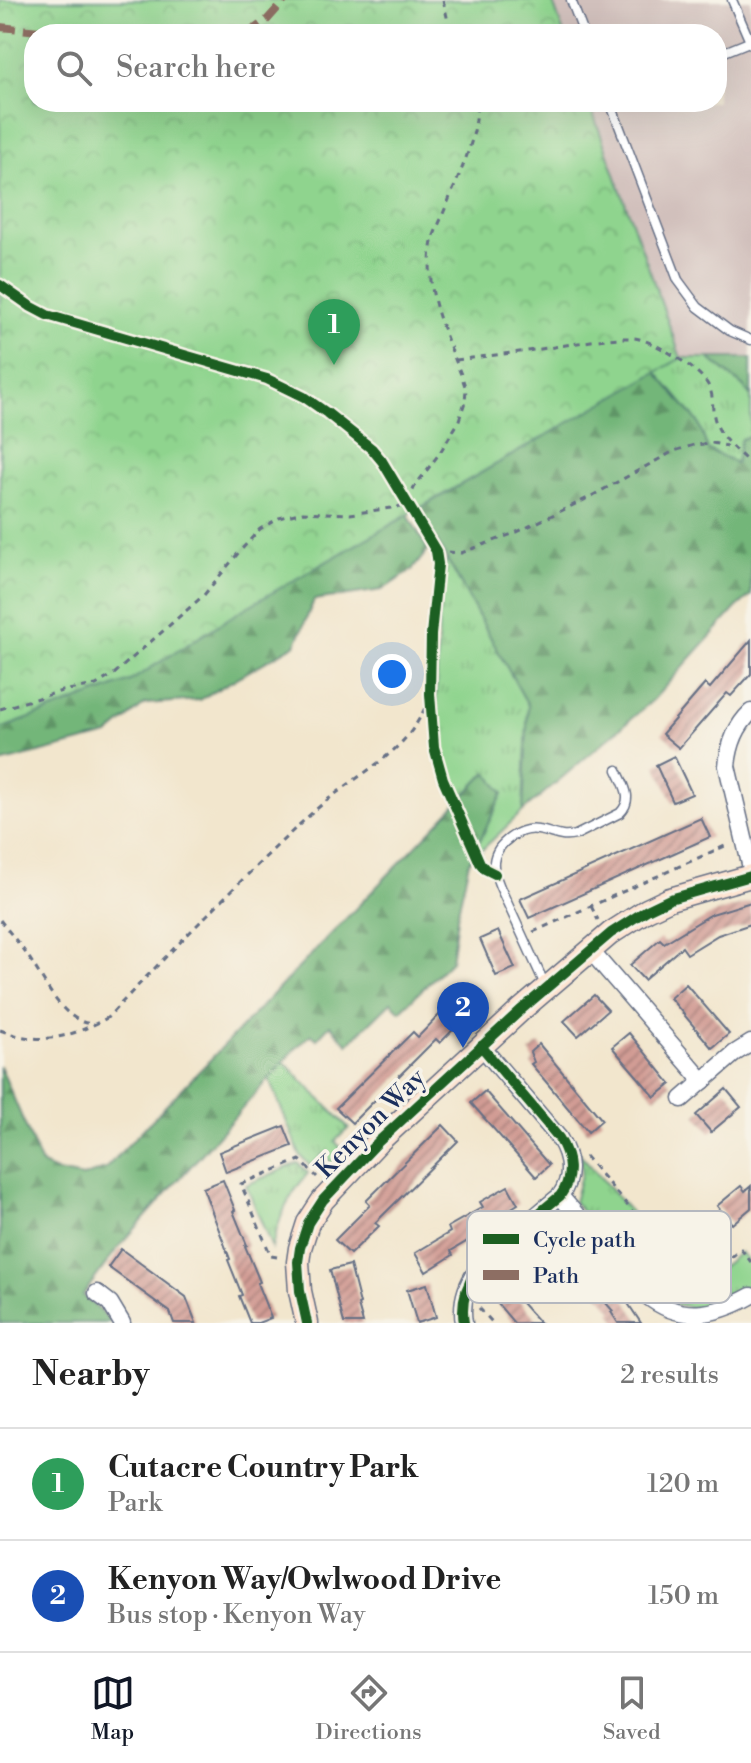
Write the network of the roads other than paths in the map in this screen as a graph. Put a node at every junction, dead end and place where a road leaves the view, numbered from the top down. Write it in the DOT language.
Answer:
graph roads {
  1 [pos="571,0"];
  2 [pos="732,0"];
  3 [pos="580,24"];
  4 [pos="750,43"];
  5 [pos="727,51"];
  6 [pos="614,112"];
  7 [pos="751,340"];
  8 [pos="751,712"];
  9 [pos="617,770"];
  10 [pos="751,868"];
  11 [pos="751,876"];
  12 [pos="590,950"];
  13 [pos="546,987"];
  14 [pos="751,1043"];
  15 [pos="481,1046"];
  16 [pos="703,1081"];
  17 [pos="682,1099"];
  18 [pos="560,1196"];
  19 [pos="542,1211"];
  20 [pos="573,1211"];
  21 [pos="467,1288"];
  22 [pos="97,1293"];
  23 [pos="751,1296"];
  24 [pos="656,1303"];
  25 [pos="302,1321"];
  26 [pos="122,1323"];
  27 [pos="464,1323"];
  1 -- 3 [label="lane"];
  2 -- 4 [label="lane"];
  4 -- 5 [label="lane"];
  6 -- 7 [label="lane"];
  8 -- 10 [label="street"];
  9 -- 13 [label="lane"];
  11 -- 12 [label="street, Kenyon Way"];
  12 -- 13 [label="street, Kenyon Way"];
  12 -- 16 [label="street"];
  13 -- 15 [label="street, Kenyon Way"];
  14 -- 16 [label="street"];
  15 -- 18 [label="street"];
  15 -- 25 [label="street, Kenyon Way"];
  16 -- 17 [label="street"];
  18 -- 19 [label="street"];
  18 -- 20 [label="street"];
  21 -- 27 [label="street"];
  22 -- 26 [label="street"];
  23 -- 24 [label="street"];
}
